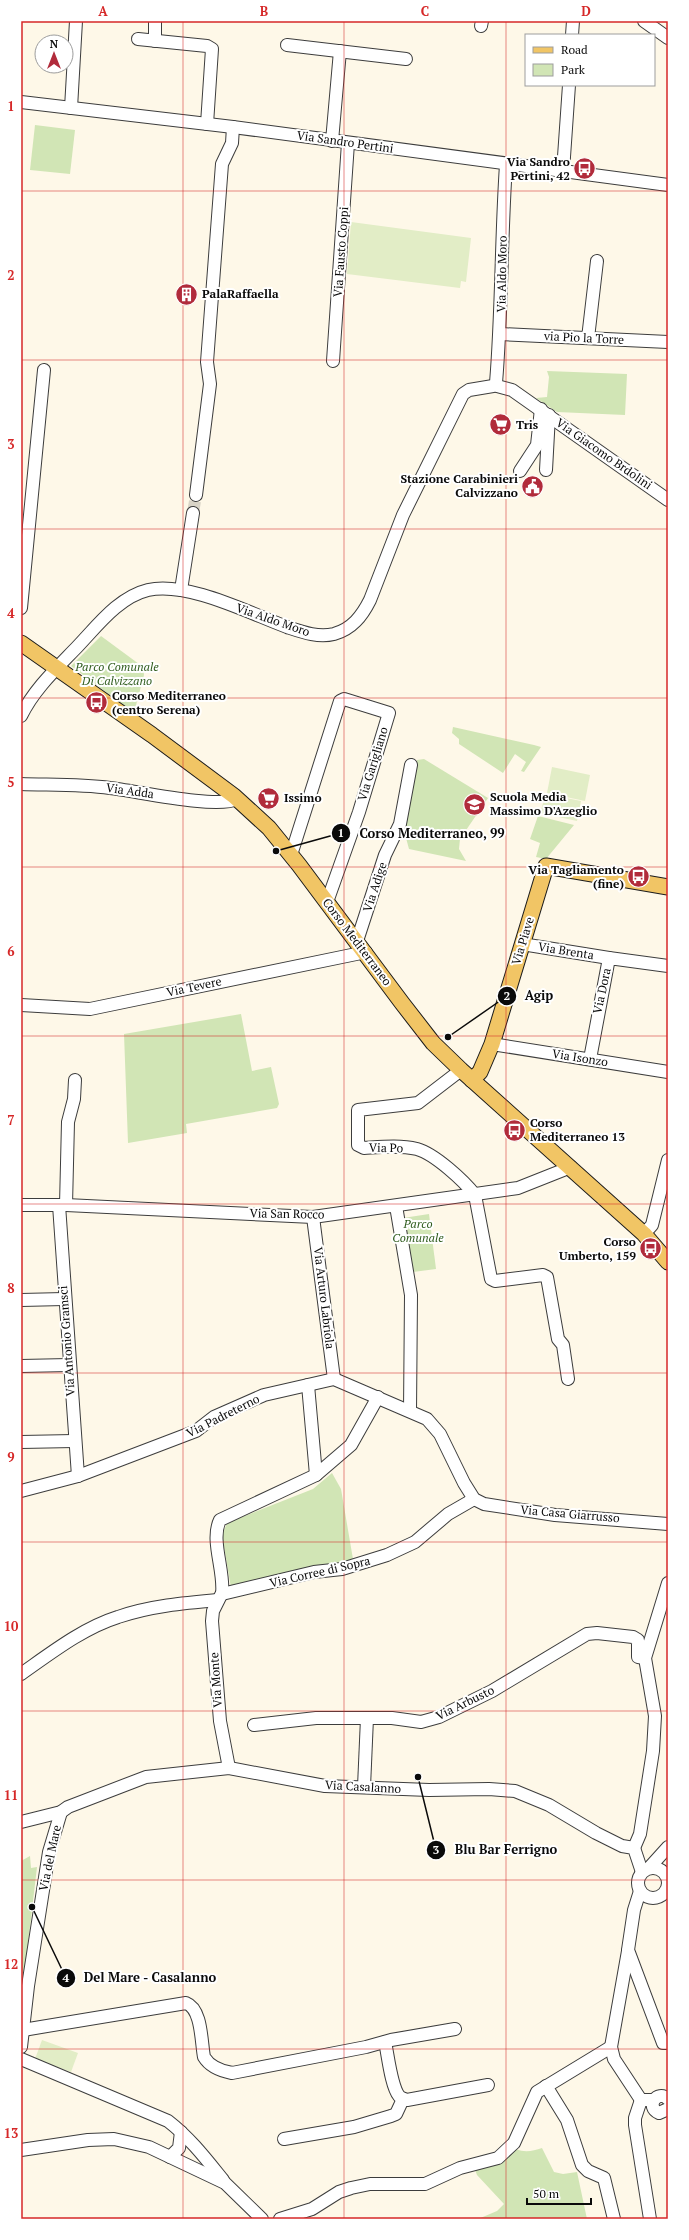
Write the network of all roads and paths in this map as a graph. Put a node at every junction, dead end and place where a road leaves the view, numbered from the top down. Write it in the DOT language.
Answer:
graph roads {
  1 [pos="76,21"];
  2 [pos="156,21"];
  3 [pos="573,21"];
  4 [pos="644,21"];
  5 [pos="572,34"];
  6 [pos="668,38"];
  7 [pos="138,39"];
  8 [pos="155,41"];
  9 [pos="287,45"];
  10 [pos="340,51"];
  11 [pos="406,59"];
  12 [pos="569,86"];
  13 [pos="21,102"];
  14 [pos="71,108"];
  15 [pos="208,124"];
  16 [pos="233,127"];
  17 [pos="332,141"];
  18 [pos="348,143"];
  19 [pos="506,165"];
  20 [pos="563,171"];
  21 [pos="668,185"];
  22 [pos="596,261"];
  23 [pos="500,334"];
  24 [pos="588,338"];
  25 [pos="668,342"];
  26 [pos="333,361"];
  27 [pos="44,370"];
  28 [pos="495,385"];
  29 [pos="545,412"];
  30 [pos="546,470"];
  31 [pos="520,471"];
  32 [pos="196,495"];
  33 [pos="668,500"];
  34 [pos="193,513"];
  35 [pos="181,590"];
  36 [pos="21,608"];
  37 [pos="21,643"];
  38 [pos="56,668"];
  39 [pos="21,716"];
  40 [pos="411,765"];
  41 [pos="21,784"];
  42 [pos="237,800"];
  43 [pos="291,855"];
  44 [pos="668,887"];
  45 [pos="327,902"];
  46 [pos="522,944"];
  47 [pos="361,946"];
  48 [pos="609,958"];
  49 [pos="668,966"];
  50 [pos="21,1005"];
  51 [pos="492,1044"];
  52 [pos="590,1059"];
  53 [pos="668,1072"];
  54 [pos="467,1075"];
  55 [pos="75,1080"];
  56 [pos="668,1160"];
  57 [pos="571,1167"];
  58 [pos="475,1195"];
  59 [pos="21,1205"];
  60 [pos="63,1205"];
  61 [pos="396,1206"];
  62 [pos="313,1217"];
  63 [pos="644,1234"];
  64 [pos="668,1262"];
  65 [pos="64,1298"];
  66 [pos="21,1300"];
  67 [pos="69,1365"];
  68 [pos="21,1366"];
  69 [pos="334,1379"];
  70 [pos="568,1379"];
  71 [pos="308,1385"];
  72 [pos="378,1397"];
  73 [pos="410,1411"];
  74 [pos="74,1441"];
  75 [pos="21,1442"];
  76 [pos="316,1475"];
  77 [pos="78,1476"];
  78 [pos="21,1491"];
  79 [pos="474,1499"];
  80 [pos="668,1524"];
  81 [pos="668,1583"];
  82 [pos="220,1597"];
  83 [pos="645,1658"];
  84 [pos="21,1674"];
  85 [pos="367,1718"];
  86 [pos="254,1725"];
  87 [pos="229,1768"];
  88 [pos="364,1787"];
  89 [pos="61,1812"];
  90 [pos="21,1822"];
  91 [pos="668,1846"];
  92 [pos="634,1848"];
  93 [pos="646,1870"];
  94 [pos="668,1882"];
  95 [pos="640,1891"];
  96 [pos="628,1950"];
  97 [pos="455,2029"];
  98 [pos="23,2030"];
  99 [pos="385,2042"];
  100 [pos="668,2043"];
  101 [pos="21,2047"];
  102 [pos="611,2047"];
  103 [pos="21,2059"];
  104 [pos="488,2085"];
  105 [pos="546,2086"];
  106 [pos="663,2097"];
  107 [pos="403,2099"];
  108 [pos="641,2100"];
  109 [pos="668,2109"];
  110 [pos="181,2132"];
  111 [pos="284,2139"];
  112 [pos="21,2150"];
  113 [pos="170,2157"];
  114 [pos="225,2183"];
  115 [pos="262,2219"];
  116 [pos="280,2219"];
  117 [pos="614,2219"];
  118 [pos="650,2219"];
  1 -- 14 [label="street"];
  2 -- 8 [label="street"];
  3 -- 5 [label="street"];
  4 -- 6 [label="street"];
  7 -- 8 [label="street"];
  8 -- 15 [label="street"];
  9 -- 10 [label="street"];
  10 -- 11 [label="street"];
  10 -- 17 [label="street"];
  12 -- 20 [label="street"];
  13 -- 14 [label="street, Via Sandro Pertini"];
  14 -- 15 [label="street, Via Sandro Pertini"];
  15 -- 16 [label="street, Via Sandro Pertini"];
  16 -- 17 [label="street, Via Sandro Pertini"];
  16 -- 32 [label="street"];
  17 -- 18 [label="street, Via Sandro Pertini"];
  18 -- 19 [label="street, Via Sandro Pertini"];
  18 -- 26 [label="street, Via Fausto Coppi"];
  19 -- 20 [label="street, Via Sandro Pertini"];
  19 -- 23 [label="street, Via Aldo Moro"];
  20 -- 21 [label="street, Via Sandro Pertini"];
  22 -- 24 [label="street"];
  23 -- 24 [label="street, via Pio la Torre"];
  23 -- 28 [label="street, Via Aldo Moro"];
  24 -- 25 [label="street, via Pio la Torre"];
  27 -- 36 [label="street"];
  28 -- 29 [label="street, Via Giacomo Brdolini"];
  28 -- 35 [label="street, Via Aldo Moro"];
  29 -- 30 [label="street"];
  29 -- 31 [label="street"];
  29 -- 33 [label="street, Via Giacomo Brdolini"];
  34 -- 35 [label="street"];
  35 -- 38 [label="street, Via Aldo Moro"];
  37 -- 38 [label="main road, Corso Mediterraneo"];
  38 -- 39 [label="street, Via Aldo Moro"];
  38 -- 42 [label="main road, Corso Mediterraneo"];
  40 -- 47 [label="street, Via Adige"];
  41 -- 42 [label="street, Via Adda"];
  42 -- 43 [label="main road, Corso Mediterraneo"];
  43 -- 45 [label="main road, Corso Mediterraneo"];
  43 -- 45 [label="street, Via Garigliano"];
  44 -- 46 [label="main road, Via Piave"];
  45 -- 47 [label="main road, Corso Mediterraneo"];
  46 -- 48 [label="street, Via Brenta"];
  46 -- 51 [label="main road, Via Piave"];
  47 -- 50 [label="street, Via Tevere"];
  47 -- 54 [label="main road, Corso Mediterraneo"];
  48 -- 49 [label="street, Via Dora"];
  48 -- 52 [label="street, Via Dora"];
  51 -- 52 [label="street, Via Isonzo"];
  51 -- 54 [label="main road, Via Piave"];
  52 -- 53 [label="street, Via Isonzo"];
  54 -- 57 [label="main road, Corso Mediterraneo"];
  54 -- 58 [label="street, Via Po"];
  55 -- 60 [label="street, Via Antonio Gramsci"];
  56 -- 63 [label="street"];
  57 -- 58 [label="street, Via San Rocco"];
  57 -- 63 [label="main road, Corso Mediterraneo"];
  58 -- 61 [label="street, Via San Rocco"];
  58 -- 70 [label="street"];
  59 -- 60 [label="street, Via San Rocco"];
  60 -- 62 [label="street, Via San Rocco"];
  60 -- 65 [label="street, Via Antonio Gramsci"];
  61 -- 62 [label="street, Via San Rocco"];
  61 -- 73 [label="street"];
  62 -- 69 [label="street, Via Arturo Labriola"];
  63 -- 64 [label="main road, Corso Mediterraneo"];
  65 -- 66 [label="street"];
  65 -- 67 [label="street, Via Antonio Gramsci"];
  67 -- 68 [label="street"];
  67 -- 74 [label="street, Via Antonio Gramsci"];
  69 -- 71 [label="street, Via Padreterno"];
  69 -- 72 [label="street"];
  71 -- 76 [label="street"];
  71 -- 77 [label="street, Via Padreterno"];
  72 -- 73 [label="street"];
  72 -- 76 [label="street"];
  73 -- 79 [label="street"];
  74 -- 75 [label="street"];
  74 -- 77 [label="street, Via Antonio Gramsci"];
  76 -- 82 [label="street"];
  77 -- 78 [label="street, Via Padreterno"];
  79 -- 80 [label="street, Via Casa Giarrusso"];
  79 -- 82 [label="street, Via Corree di Sopra"];
  81 -- 83 [label="street"];
  82 -- 84 [label="street, Via Corree di Sopra"];
  82 -- 87 [label="street, Via Monte"];
  83 -- 85 [label="street, Via Arbusto"];
  83 -- 92 [label="street"];
  85 -- 86 [label="street, Via Arbusto"];
  85 -- 88 [label="street"];
  87 -- 88 [label="street, Via Casalanno"];
  87 -- 89 [label="street, Via Casalanno"];
  88 -- 92 [label="street, Via Casalanno"];
  89 -- 90 [label="street, Via Casalanno"];
  89 -- 98 [label="street, Via del Mare"];
  91 -- 93 [label="street"];
  92 -- 93 [label="street"];
  93 -- 94 [label="street"];
  93 -- 95 [label="street"];
  94 -- 95 [label="street"];
  95 -- 96 [label="street"];
  96 -- 100 [label="street"];
  96 -- 102 [label="street"];
  97 -- 99 [label="street"];
  98 -- 99 [label="street"];
  98 -- 101 [label="street, Via del Mare"];
  99 -- 107 [label="street"];
  102 -- 105 [label="street"];
  102 -- 108 [label="street"];
  103 -- 110 [label="street"];
  104 -- 107 [label="street"];
  105 -- 116 [label="street"];
  105 -- 117 [label="street"];
  106 -- 108 [label="street"];
  106 -- 109 [label="street"];
  107 -- 111 [label="street"];
  108 -- 118 [label="street"];
  110 -- 113 [label="street"];
  110 -- 114 [label="street"];
  112 -- 113 [label="street"];
  113 -- 114 [label="street"];
  114 -- 115 [label="street"];
}
